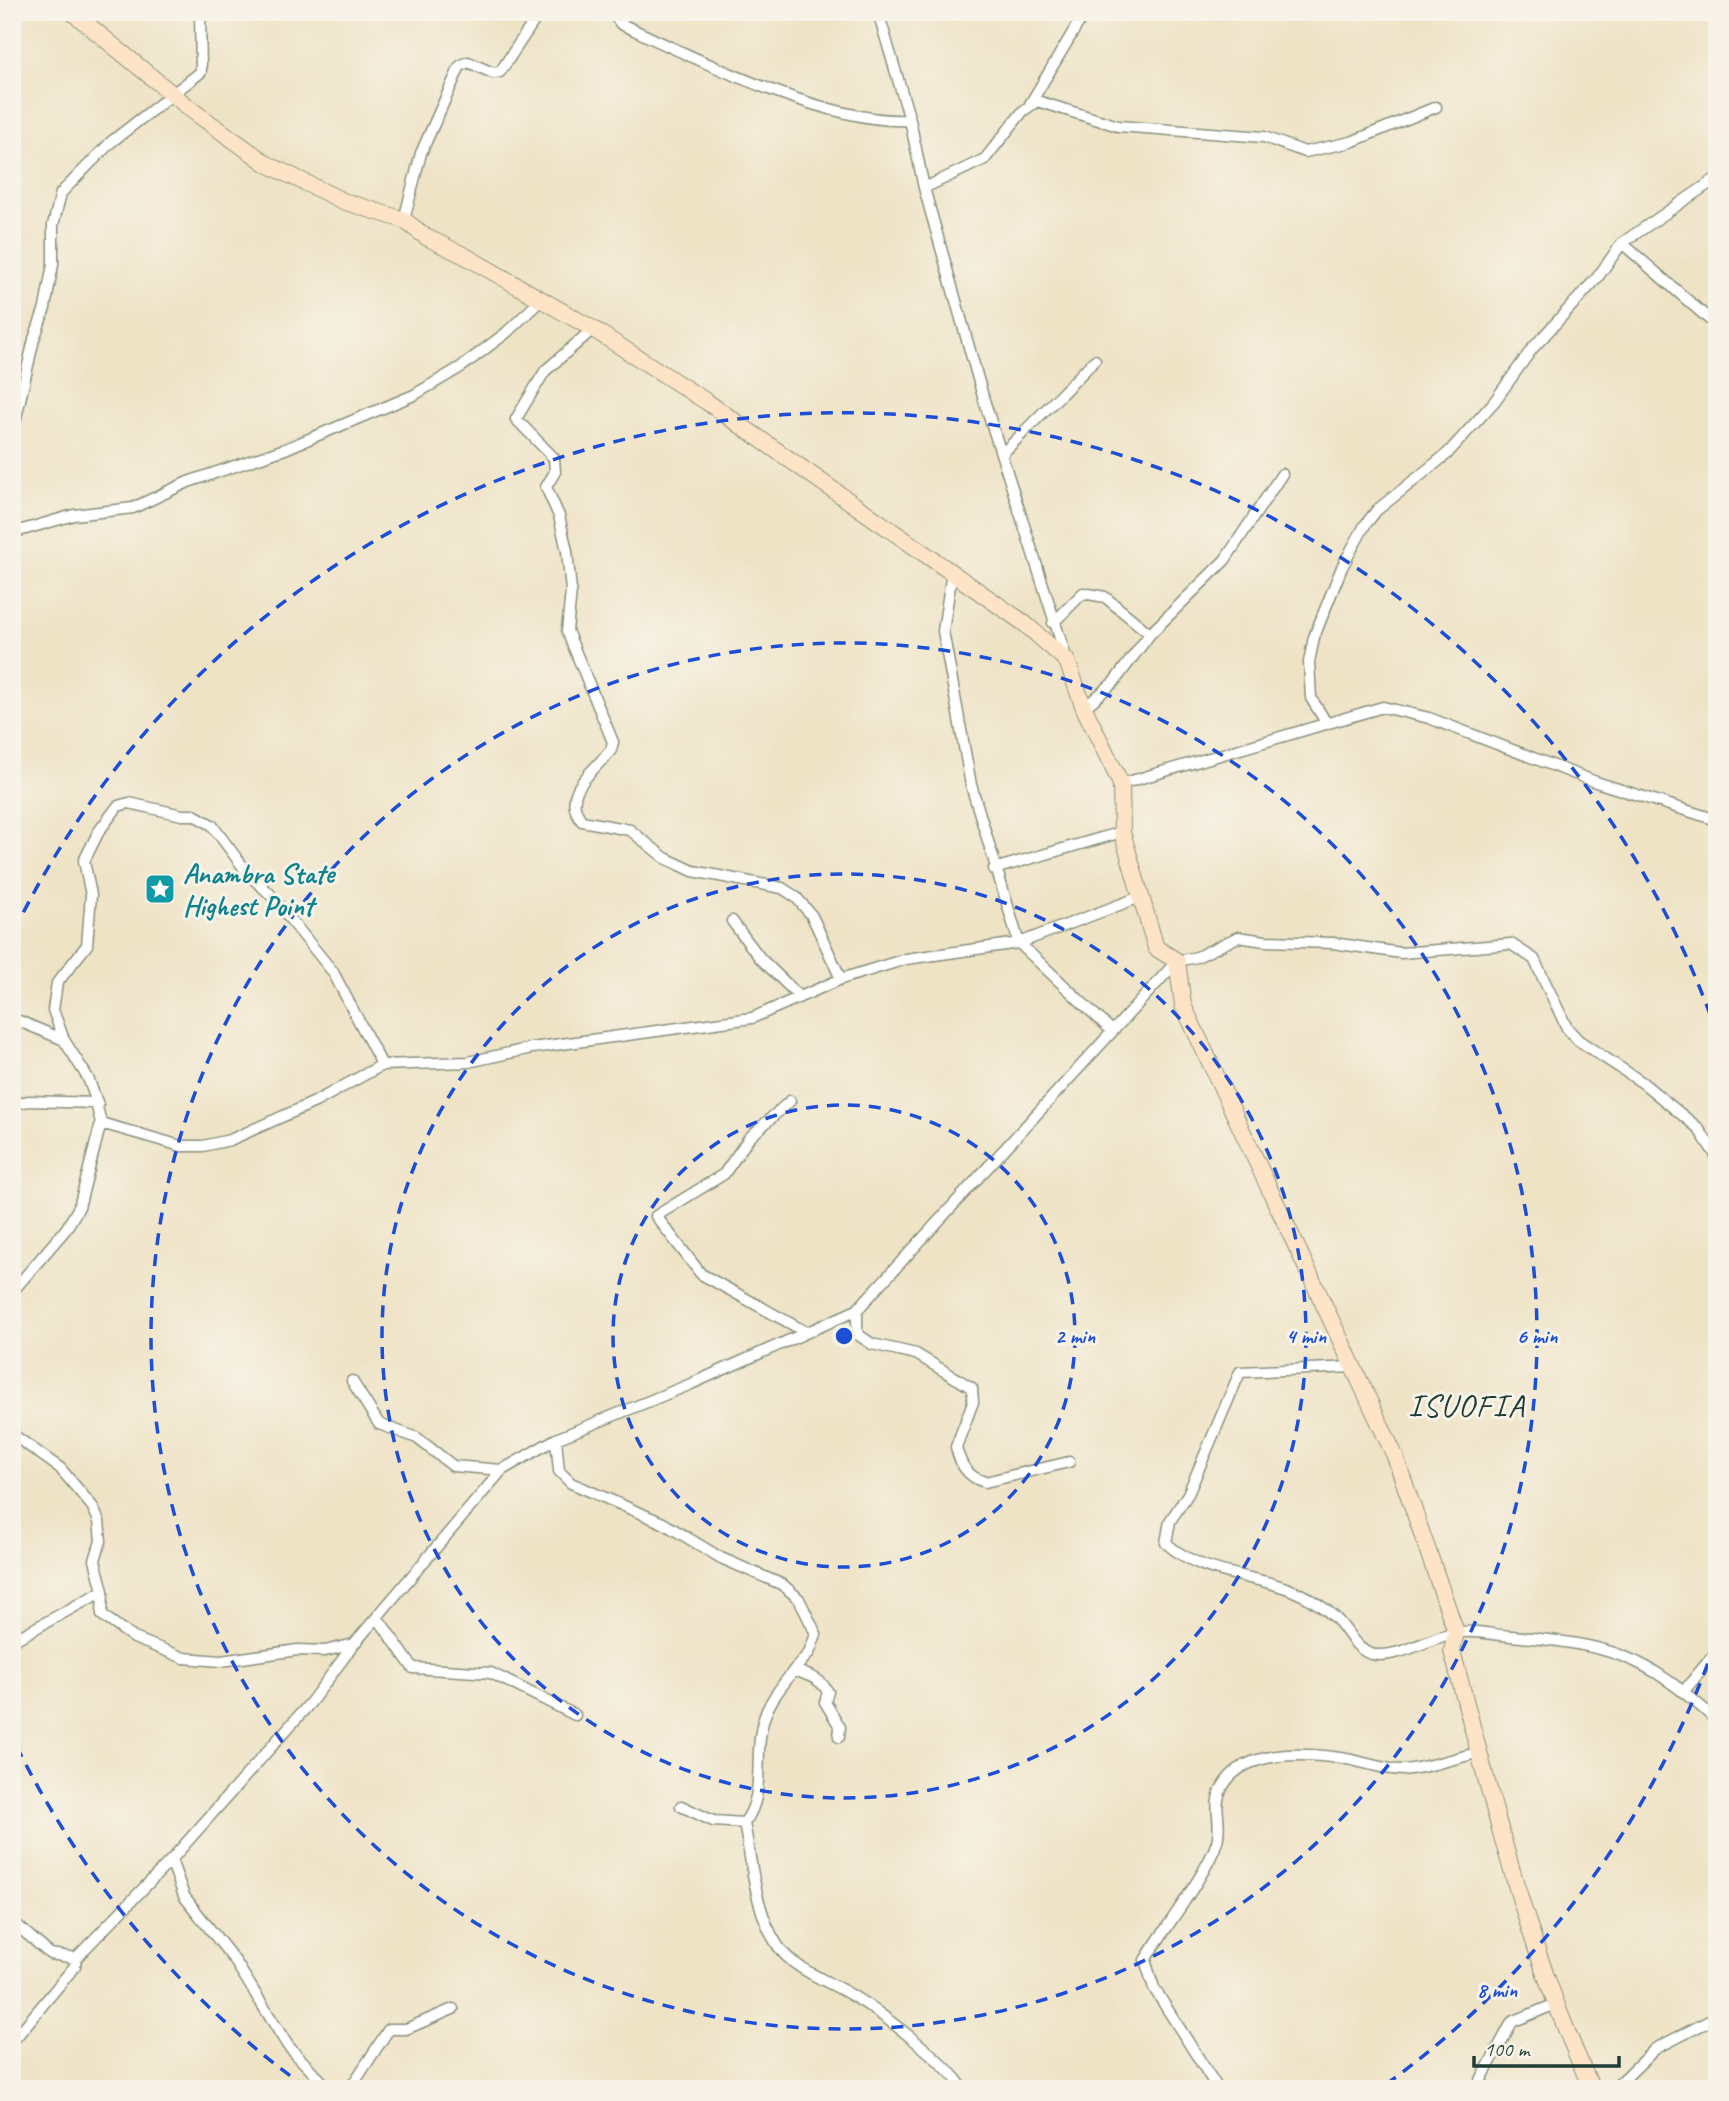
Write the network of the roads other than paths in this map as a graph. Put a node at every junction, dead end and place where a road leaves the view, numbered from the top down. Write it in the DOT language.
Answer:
graph roads {
  1 [pos="72,12"];
  2 [pos="200,12"];
  3 [pos="540,12"];
  4 [pos="612,12"];
  5 [pos="878,12"];
  6 [pos="1085,12"];
  7 [pos="172,94"];
  8 [pos="1030,104"];
  9 [pos="1436,107"];
  10 [pos="910,120"];
  11 [pos="1717,178"];
  12 [pos="924,188"];
  13 [pos="404,220"];
  14 [pos="1622,243"];
  15 [pos="541,300"];
  16 [pos="1717,326"];
  17 [pos="593,329"];
  18 [pos="1095,360"];
  19 [pos="12,435"];
  20 [pos="1002,454"];
  21 [pos="1282,474"];
  22 [pos="12,533"];
  23 [pos="952,572"];
  24 [pos="1053,623"];
  25 [pos="1150,634"];
  26 [pos="1067,661"];
  27 [pos="1084,708"];
  28 [pos="1327,724"];
  29 [pos="1121,784"];
  30 [pos="1717,820"];
  31 [pos="1122,832"];
  32 [pos="994,869"];
  33 [pos="1140,897"];
  34 [pos="732,921"];
  35 [pos="1019,943"];
  36 [pos="1177,961"];
  37 [pos="841,979"];
  38 [pos="799,996"];
  39 [pos="12,1018"];
  40 [pos="1112,1031"];
  41 [pos="64,1040"];
  42 [pos="382,1065"];
  43 [pos="790,1101"];
  44 [pos="96,1103"];
  45 [pos="12,1105"];
  46 [pos="101,1123"];
  47 [pos="1717,1157"];
  48 [pos="12,1292"];
  49 [pos="857,1310"];
  50 [pos="804,1331"];
  51 [pos="1355,1367"];
  52 [pos="352,1381"];
  53 [pos="12,1434"];
  54 [pos="556,1439"];
  55 [pos="1069,1462"];
  56 [pos="502,1470"];
  57 [pos="103,1591"];
  58 [pos="377,1617"];
  59 [pos="1456,1632"];
  60 [pos="12,1640"];
  61 [pos="354,1644"];
  62 [pos="1717,1651"];
  63 [pos="794,1670"];
  64 [pos="1684,1691"];
  65 [pos="575,1714"];
  66 [pos="1717,1721"];
  67 [pos="839,1737"];
  68 [pos="1480,1752"];
  69 [pos="681,1806"];
  70 [pos="744,1823"];
  71 [pos="171,1860"];
  72 [pos="12,1921"];
  73 [pos="76,1958"];
  74 [pos="1558,2003"];
  75 [pos="453,2009"];
  76 [pos="1717,2017"];
  77 [pos="12,2042"];
  78 [pos="329,2089"];
  79 [pos="350,2089"];
  80 [pos="963,2089"];
  81 [pos="1218,2089"];
  82 [pos="1476,2089"];
  83 [pos="1592,2089"];
  84 [pos="1614,2089"];
  1 -- 7 [label="main road"];
  2 -- 7 [label="street"];
  3 -- 13 [label="street"];
  4 -- 10 [label="street"];
  5 -- 10 [label="street"];
  6 -- 8 [label="street"];
  7 -- 13 [label="main road"];
  7 -- 19 [label="street"];
  8 -- 9 [label="street"];
  8 -- 12 [label="street"];
  10 -- 12 [label="street"];
  11 -- 14 [label="street"];
  12 -- 20 [label="street"];
  13 -- 15 [label="main road"];
  14 -- 16 [label="street"];
  14 -- 28 [label="street"];
  15 -- 17 [label="main road"];
  15 -- 22 [label="street"];
  17 -- 23 [label="main road"];
  17 -- 37 [label="street"];
  18 -- 20 [label="street"];
  20 -- 24 [label="street"];
  21 -- 25 [label="street"];
  23 -- 26 [label="main road"];
  23 -- 32 [label="street"];
  24 -- 25 [label="street"];
  24 -- 26 [label="street"];
  25 -- 27 [label="street"];
  26 -- 27 [label="main road"];
  27 -- 29 [label="main road"];
  28 -- 29 [label="street"];
  28 -- 30 [label="street"];
  29 -- 31 [label="main road"];
  31 -- 32 [label="street"];
  31 -- 33 [label="main road"];
  32 -- 35 [label="street"];
  33 -- 35 [label="street"];
  33 -- 36 [label="main road"];
  34 -- 38 [label="street"];
  35 -- 37 [label="street"];
  35 -- 40 [label="street"];
  36 -- 40 [label="street"];
  36 -- 47 [label="street"];
  36 -- 51 [label="main road"];
  37 -- 38 [label="street"];
  38 -- 42 [label="street"];
  39 -- 41 [label="street"];
  40 -- 49 [label="street"];
  41 -- 42 [label="street"];
  41 -- 44 [label="street"];
  42 -- 46 [label="street"];
  43 -- 50 [label="street"];
  44 -- 45 [label="street"];
  44 -- 46 [label="street"];
  46 -- 48 [label="street"];
  49 -- 50 [label="street"];
  49 -- 55 [label="street"];
  50 -- 54 [label="street"];
  51 -- 59 [label="main road"];
  51 -- 59 [label="street"];
  52 -- 56 [label="street"];
  53 -- 57 [label="street"];
  54 -- 56 [label="street"];
  54 -- 63 [label="street"];
  56 -- 58 [label="street"];
  57 -- 60 [label="street"];
  57 -- 61 [label="street"];
  58 -- 61 [label="street"];
  58 -- 65 [label="street"];
  59 -- 64 [label="street"];
  59 -- 68 [label="main road"];
  61 -- 71 [label="street"];
  62 -- 64 [label="street"];
  63 -- 67 [label="street"];
  63 -- 70 [label="street"];
  64 -- 66 [label="street"];
  68 -- 74 [label="main road"];
  68 -- 81 [label="street"];
  69 -- 70 [label="street"];
  70 -- 80 [label="street"];
  71 -- 73 [label="street"];
  71 -- 78 [label="street"];
  72 -- 73 [label="street"];
  73 -- 77 [label="street"];
  74 -- 82 [label="street"];
  74 -- 83 [label="main road"];
  75 -- 79 [label="street"];
  76 -- 84 [label="street"];
}
